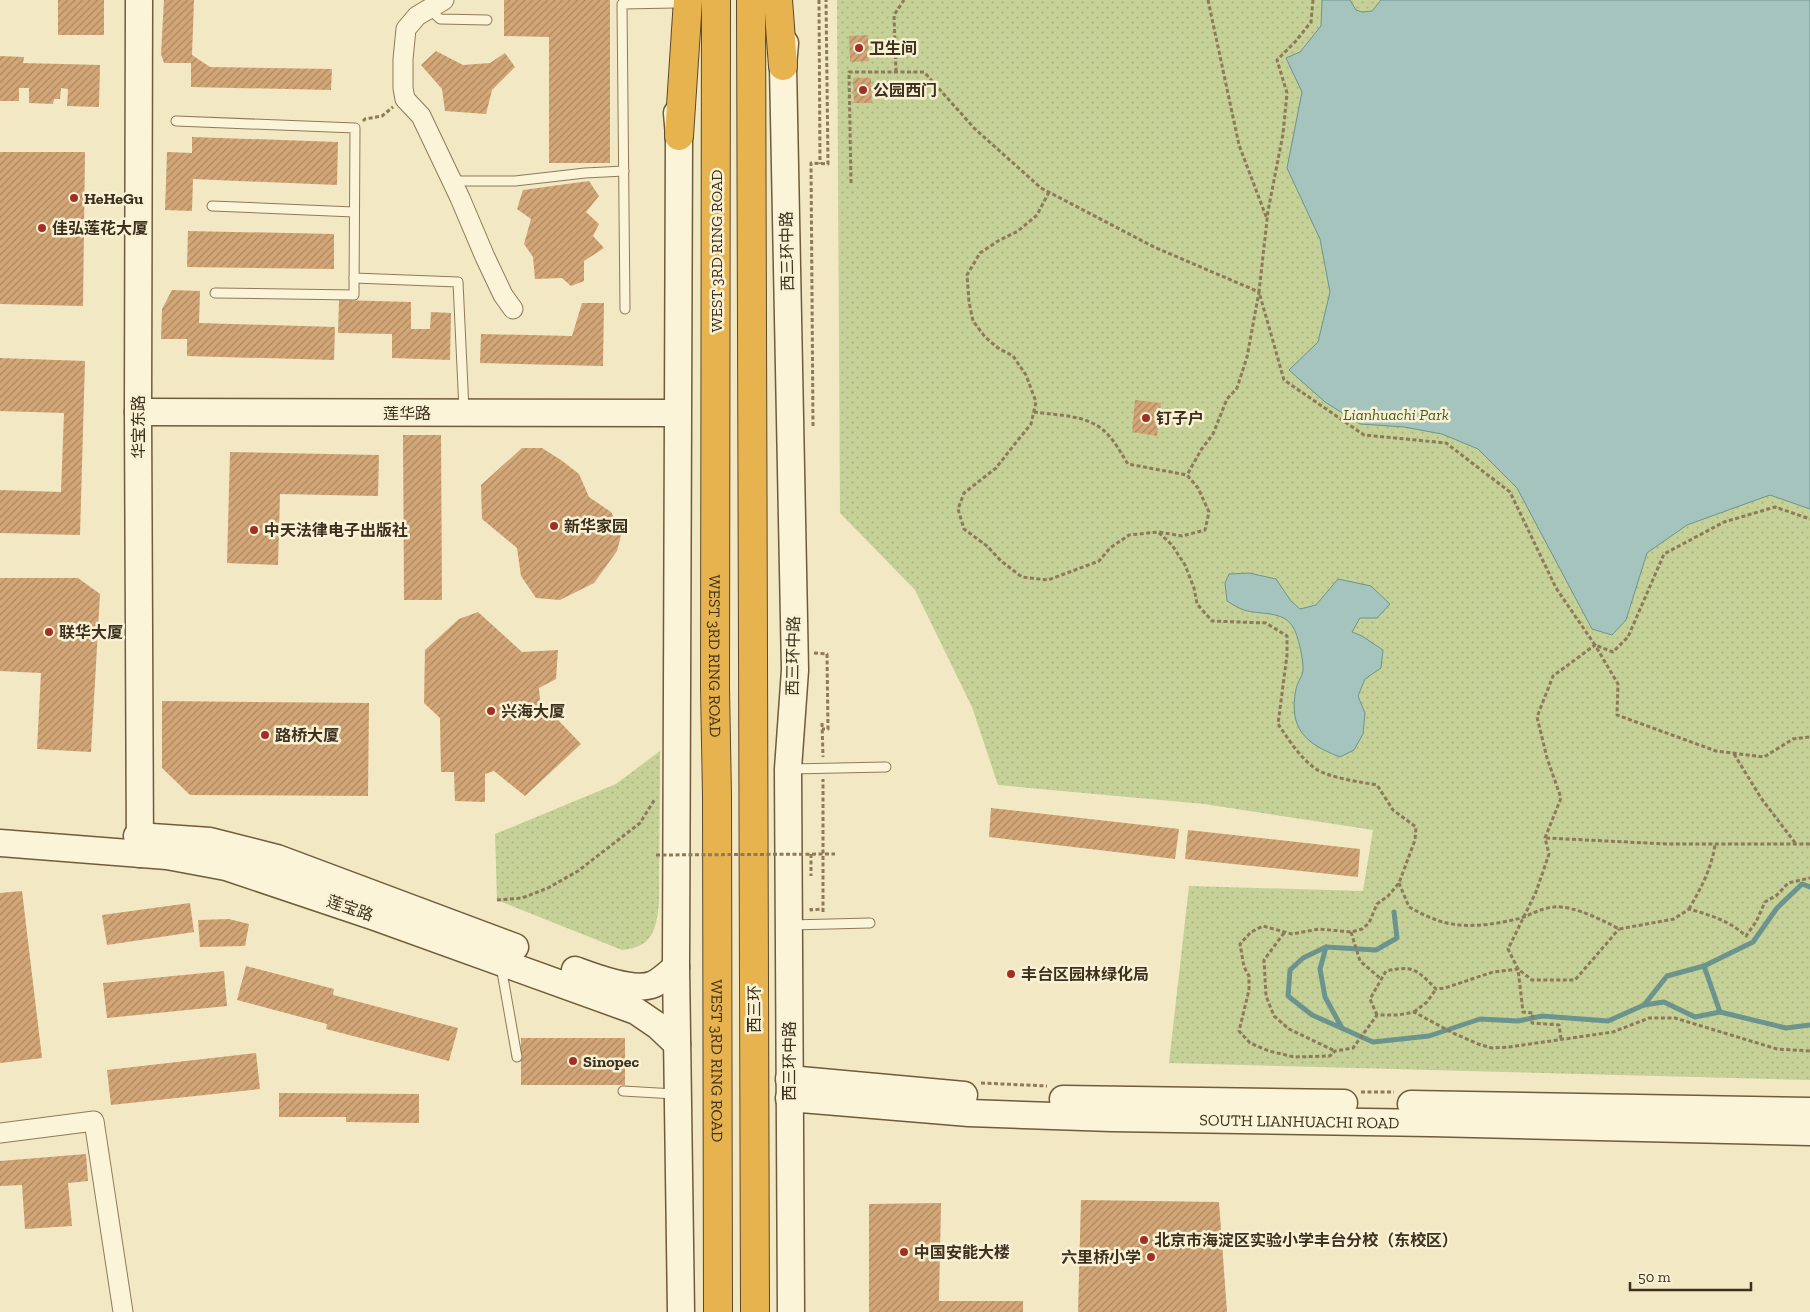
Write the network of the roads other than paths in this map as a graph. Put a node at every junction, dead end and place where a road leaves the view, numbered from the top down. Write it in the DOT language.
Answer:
graph roads {
  1 [pos="139,0"];
  2 [pos="716,0"];
  3 [pos="751,0"];
  4 [pos="778,0"];
  5 [pos="786,0"];
  6 [pos="679,1"];
  7 [pos="436,5"];
  8 [pos="488,20"];
  9 [pos="783,66"];
  10 [pos="176,121"];
  11 [pos="679,136"];
  12 [pos="624,171"];
  13 [pos="452,181"];
  14 [pos="212,206"];
  15 [pos="354,212"];
  16 [pos="354,278"];
  17 [pos="216,293"];
  18 [pos="513,309"];
  19 [pos="625,309"];
  20 [pos="138,412"];
  21 [pos="464,413"];
  22 [pos="677,413"];
  23 [pos="886,767"];
  24 [pos="788,769"];
  25 [pos="0,826"];
  26 [pos="0,843"];
  27 [pos="140,845"];
  28 [pos="870,924"];
  29 [pos="790,925"];
  30 [pos="500,961"];
  31 [pos="676,967"];
  32 [pos="678,1044"];
  33 [pos="516,1057"];
  34 [pos="789,1089"];
  35 [pos="623,1091"];
  36 [pos="678,1094"];
  37 [pos="1810,1111"];
  38 [pos="1810,1132"];
  39 [pos="0,1133"];
  40 [pos="123,1312"];
  41 [pos="681,1312"];
  42 [pos="718,1312"];
  43 [pos="755,1312"];
  44 [pos="791,1312"];
  1 -- 20 [label="street, 华宝东路"];
  2 -- 42 [label="highway, WEST 3RD RING ROAD"];
  3 -- 43 [label="highway"];
  4 -- 9 [label="highway"];
  5 -- 9 [label="street, 西三环中路"];
  6 -- 11 [label="highway"];
  6 -- 12 [label="lane"];
  7 -- 8 [label="lane"];
  7 -- 13 [label="street"];
  9 -- 24 [label="street, 西三环中路"];
  10 -- 15 [label="lane"];
  11 -- 22 [label="street"];
  12 -- 13 [label="lane"];
  12 -- 19 [label="lane"];
  13 -- 18 [label="street"];
  14 -- 15 [label="lane"];
  15 -- 16 [label="lane"];
  16 -- 17 [label="lane"];
  16 -- 21 [label="lane"];
  20 -- 21 [label="street, 莲华路"];
  20 -- 27 [label="street, 华宝东路"];
  21 -- 22 [label="street, 莲华路"];
  22 -- 31 [label="street"];
  23 -- 24 [label="lane"];
  24 -- 29 [label="street, 西三环中路"];
  25 -- 27 [label="street, 莲宝路"];
  26 -- 27 [label="street, 莲宝路"];
  27 -- 30 [label="street, 莲宝路"];
  27 -- 31 [label="street, 莲宝路"];
  28 -- 29 [label="lane"];
  29 -- 34 [label="street, 西三环中路"];
  30 -- 32 [label="street, 莲宝路"];
  30 -- 33 [label="lane"];
  31 -- 32 [label="street"];
  32 -- 36 [label="street"];
  34 -- 37 [label="street, SOUTH LIANHUACHI ROAD"];
  34 -- 38 [label="street, SOUTH LIANHUACHI ROAD"];
  34 -- 44 [label="street, 西三环中路"];
  35 -- 36 [label="lane"];
  36 -- 41 [label="street"];
  39 -- 40 [label="street"];
}
